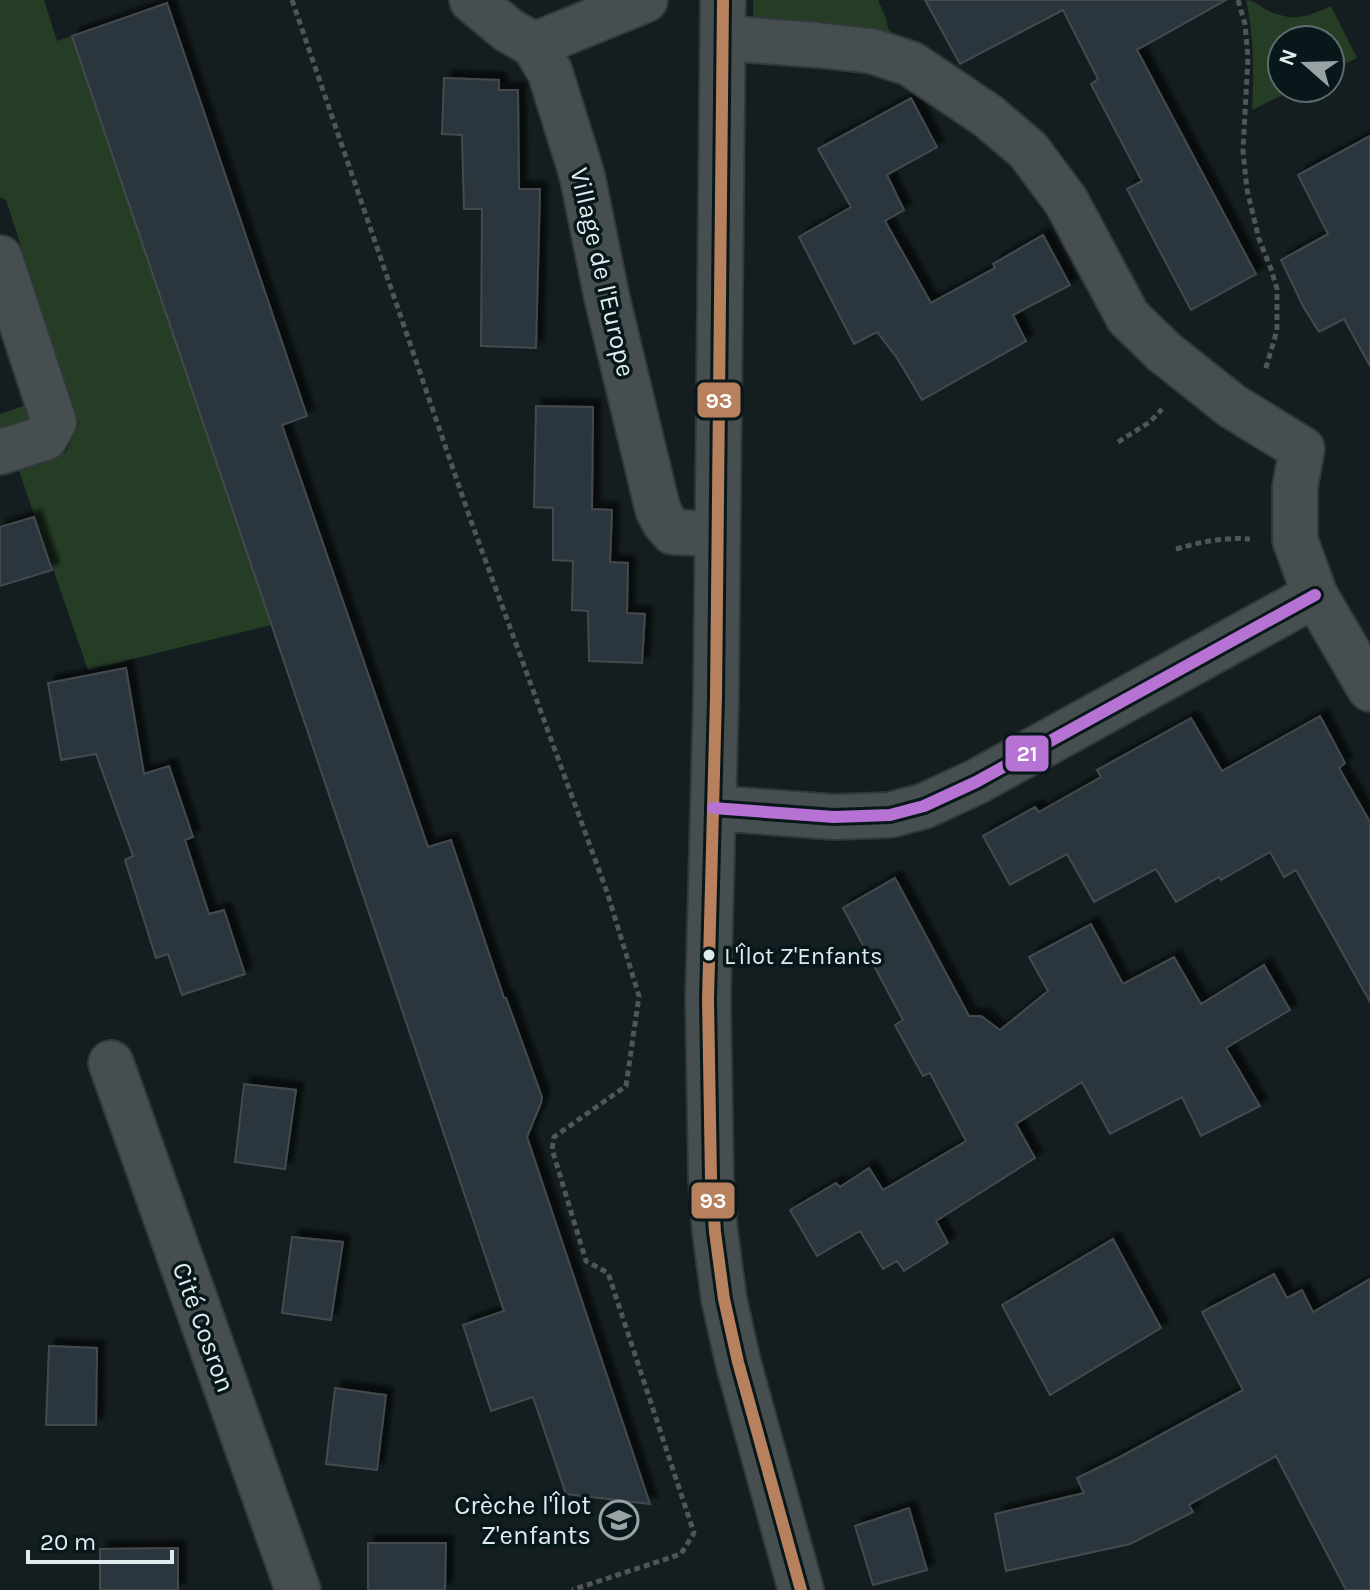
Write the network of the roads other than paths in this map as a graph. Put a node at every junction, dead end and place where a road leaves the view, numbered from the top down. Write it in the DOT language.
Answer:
graph roads {
  1 [pos="472,0"];
  2 [pos="645,0"];
  3 [pos="723,19"];
  4 [pos="534,45"];
  5 [pos="0,258"];
  6 [pos="0,452"];
  7 [pos="717,534"];
  8 [pos="1315,595"];
  9 [pos="1370,689"];
  10 [pos="713,808"];
  11 [pos="111,1063"];
  12 [pos="298,1590"];
  13 [pos="801,1590"];
  1 -- 4 [label="street, Village de l'Europe"];
  2 -- 4 [label="street"];
  3 -- 7 [label="street"];
  3 -- 8 [label="street"];
  4 -- 7 [label="street, Village de l'Europe"];
  5 -- 6 [label="street"];
  7 -- 10 [label="street"];
  8 -- 9 [label="street"];
  8 -- 10 [label="street"];
  10 -- 13 [label="street"];
  11 -- 12 [label="street, Cité Cosron"];
}
